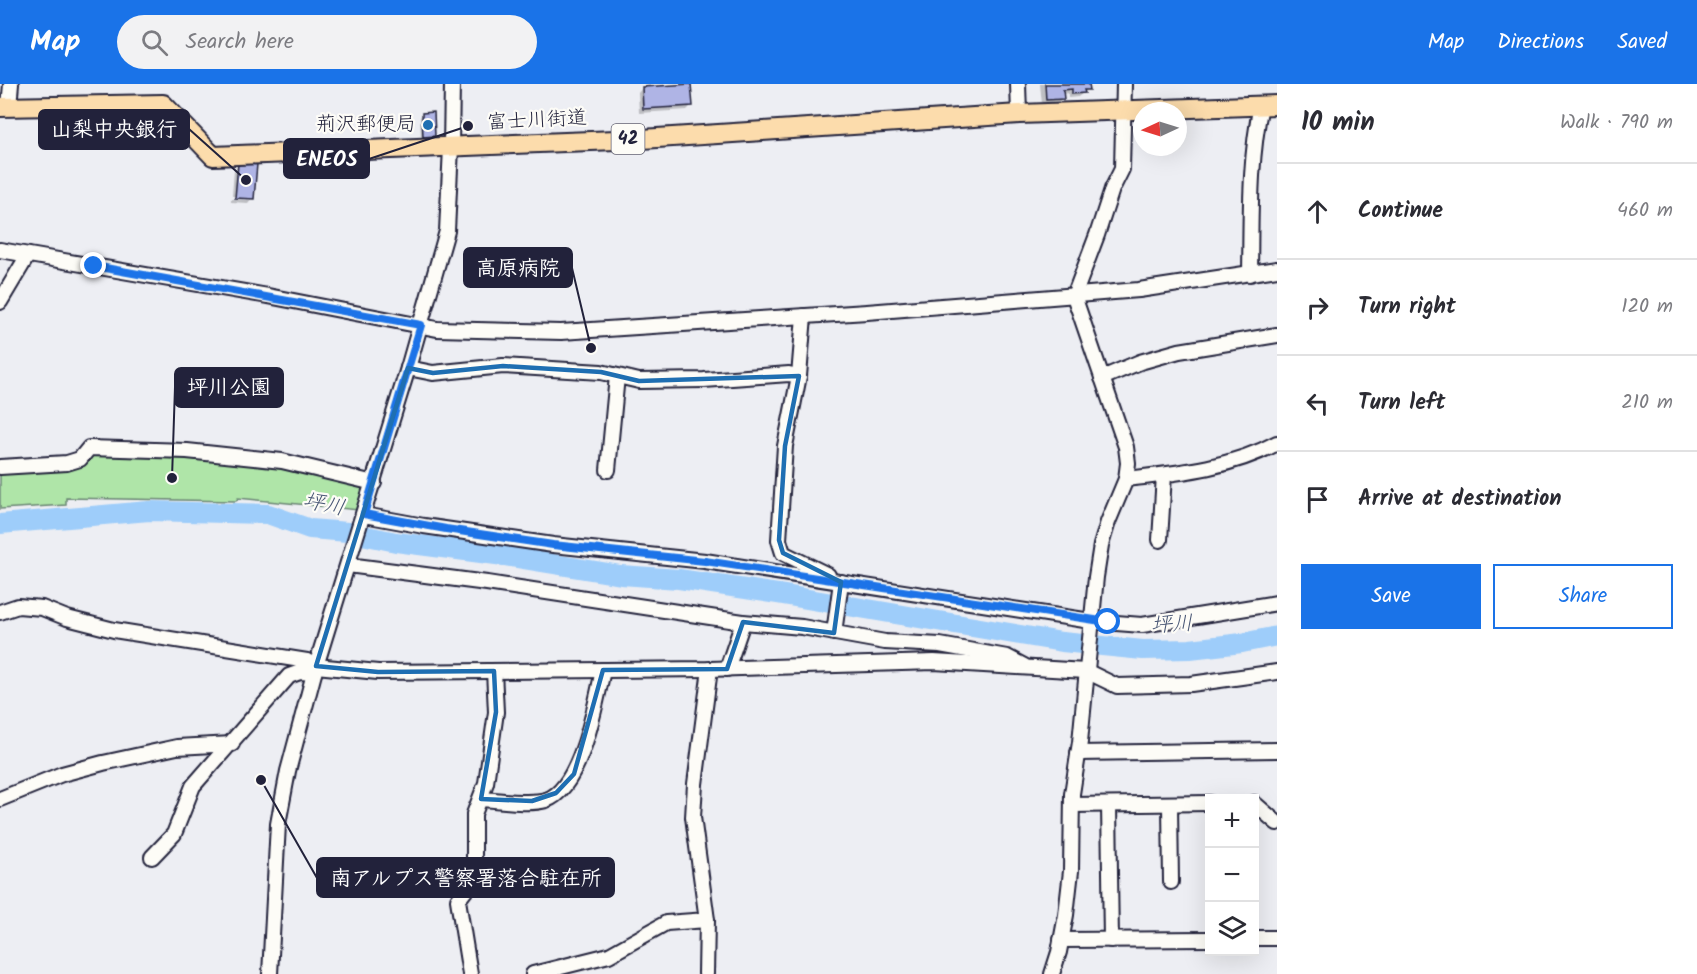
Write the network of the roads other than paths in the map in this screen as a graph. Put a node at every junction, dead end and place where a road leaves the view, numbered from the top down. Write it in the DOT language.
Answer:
graph roads {
  1 [pos="11,84"];
  2 [pos="452,84"];
  3 [pos="1018,84"];
  4 [pos="1124,84"];
  5 [pos="1269,105"];
  6 [pos="5,107"];
  7 [pos="1123,109"];
  8 [pos="1019,114"];
  9 [pos="451,147"];
  10 [pos="0,250"];
  11 [pos="28,255"];
  12 [pos="1277,269"];
  13 [pos="1250,274"];
  14 [pos="1074,296"];
  15 [pos="0,302"];
  16 [pos="804,316"];
  17 [pos="421,325"];
  18 [pos="1277,335"];
  19 [pos="408,368"];
  20 [pos="617,376"];
  21 [pos="799,376"];
  22 [pos="1102,378"];
  23 [pos="1277,443"];
  24 [pos="0,467"];
  25 [pos="608,470"];
  26 [pos="1164,475"];
  27 [pos="1126,479"];
  28 [pos="374,483"];
  29 [pos="363,518"];
  30 [pos="1160,540"];
  31 [pos="349,562"];
  32 [pos="840,585"];
  33 [pos="1277,603"];
  34 [pos="0,612"];
  35 [pos="743,622"];
  36 [pos="1091,624"];
  37 [pos="834,629"];
  38 [pos="315,669"];
  39 [pos="710,669"];
  40 [pos="727,669"];
  41 [pos="1029,669"];
  42 [pos="603,670"];
  43 [pos="494,671"];
  44 [pos="1086,671"];
  45 [pos="1277,672"];
  46 [pos="232,744"];
  47 [pos="1277,750"];
  48 [pos="1078,753"];
  49 [pos="0,799"];
  50 [pos="481,799"];
  51 [pos="1205,803"];
  52 [pos="1170,804"];
  53 [pos="1109,805"];
  54 [pos="1072,806"];
  55 [pos="1259,807"];
  56 [pos="1277,823"];
  57 [pos="152,857"];
  58 [pos="1172,882"];
  59 [pos="707,920"];
  60 [pos="1259,938"];
  61 [pos="1277,938"];
  62 [pos="1205,939"];
  63 [pos="1061,940"];
  64 [pos="1111,940"];
  65 [pos="270,974"];
  66 [pos="470,974"];
  67 [pos="533,974"];
  68 [pos="706,974"];
  69 [pos="1052,974"];
  1 -- 6 [label="street"];
  2 -- 9 [label="street"];
  3 -- 8 [label="street"];
  4 -- 7 [label="street"];
  5 -- 7 [label="main road, 富士川街道 / 42"];
  5 -- 13 [label="street"];
  6 -- 9 [label="main road, 富士川街道 / 42"];
  7 -- 8 [label="main road, 富士川街道 / 42"];
  7 -- 14 [label="street"];
  8 -- 9 [label="main road, 富士川街道 / 42"];
  9 -- 17 [label="street"];
  10 -- 11 [label="street"];
  11 -- 15 [label="street"];
  11 -- 17 [label="street"];
  12 -- 13 [label="street"];
  13 -- 14 [label="street"];
  14 -- 16 [label="street"];
  14 -- 22 [label="street"];
  16 -- 17 [label="street"];
  16 -- 21 [label="street"];
  17 -- 19 [label="street"];
  18 -- 22 [label="street"];
  19 -- 20 [label="street"];
  19 -- 28 [label="street"];
  20 -- 21 [label="street"];
  20 -- 25 [label="street"];
  21 -- 32 [label="street"];
  22 -- 27 [label="street"];
  23 -- 26 [label="street"];
  24 -- 28 [label="street"];
  26 -- 27 [label="street"];
  26 -- 30 [label="street"];
  27 -- 36 [label="street"];
  28 -- 29 [label="street"];
  29 -- 31 [label="street"];
  29 -- 32 [label="street"];
  31 -- 35 [label="street"];
  31 -- 38 [label="street"];
  32 -- 36 [label="street"];
  32 -- 37 [label="street"];
  33 -- 36 [label="street"];
  34 -- 38 [label="street"];
  35 -- 37 [label="street"];
  35 -- 40 [label="street"];
  36 -- 44 [label="street"];
  37 -- 41 [label="street"];
  38 -- 43 [label="street"];
  38 -- 46 [label="street"];
  38 -- 65 [label="street"];
  39 -- 40 [label="street"];
  39 -- 42 [label="street"];
  39 -- 59 [label="street"];
  40 -- 41 [label="street"];
  41 -- 44 [label="street"];
  42 -- 43 [label="street"];
  42 -- 50 [label="street"];
  43 -- 50 [label="street"];
  44 -- 45 [label="street"];
  44 -- 48 [label="street"];
  46 -- 49 [label="street"];
  46 -- 57 [label="street"];
  47 -- 48 [label="street"];
  48 -- 54 [label="street"];
  50 -- 66 [label="street"];
  51 -- 52 [label="street"];
  52 -- 53 [label="street"];
  52 -- 58 [label="street"];
  53 -- 54 [label="street"];
  53 -- 64 [label="street"];
  54 -- 63 [label="street"];
  55 -- 56 [label="street"];
  59 -- 67 [label="street"];
  59 -- 68 [label="street"];
  60 -- 61 [label="street"];
  62 -- 64 [label="street"];
  63 -- 64 [label="street"];
  63 -- 69 [label="street"];
}
